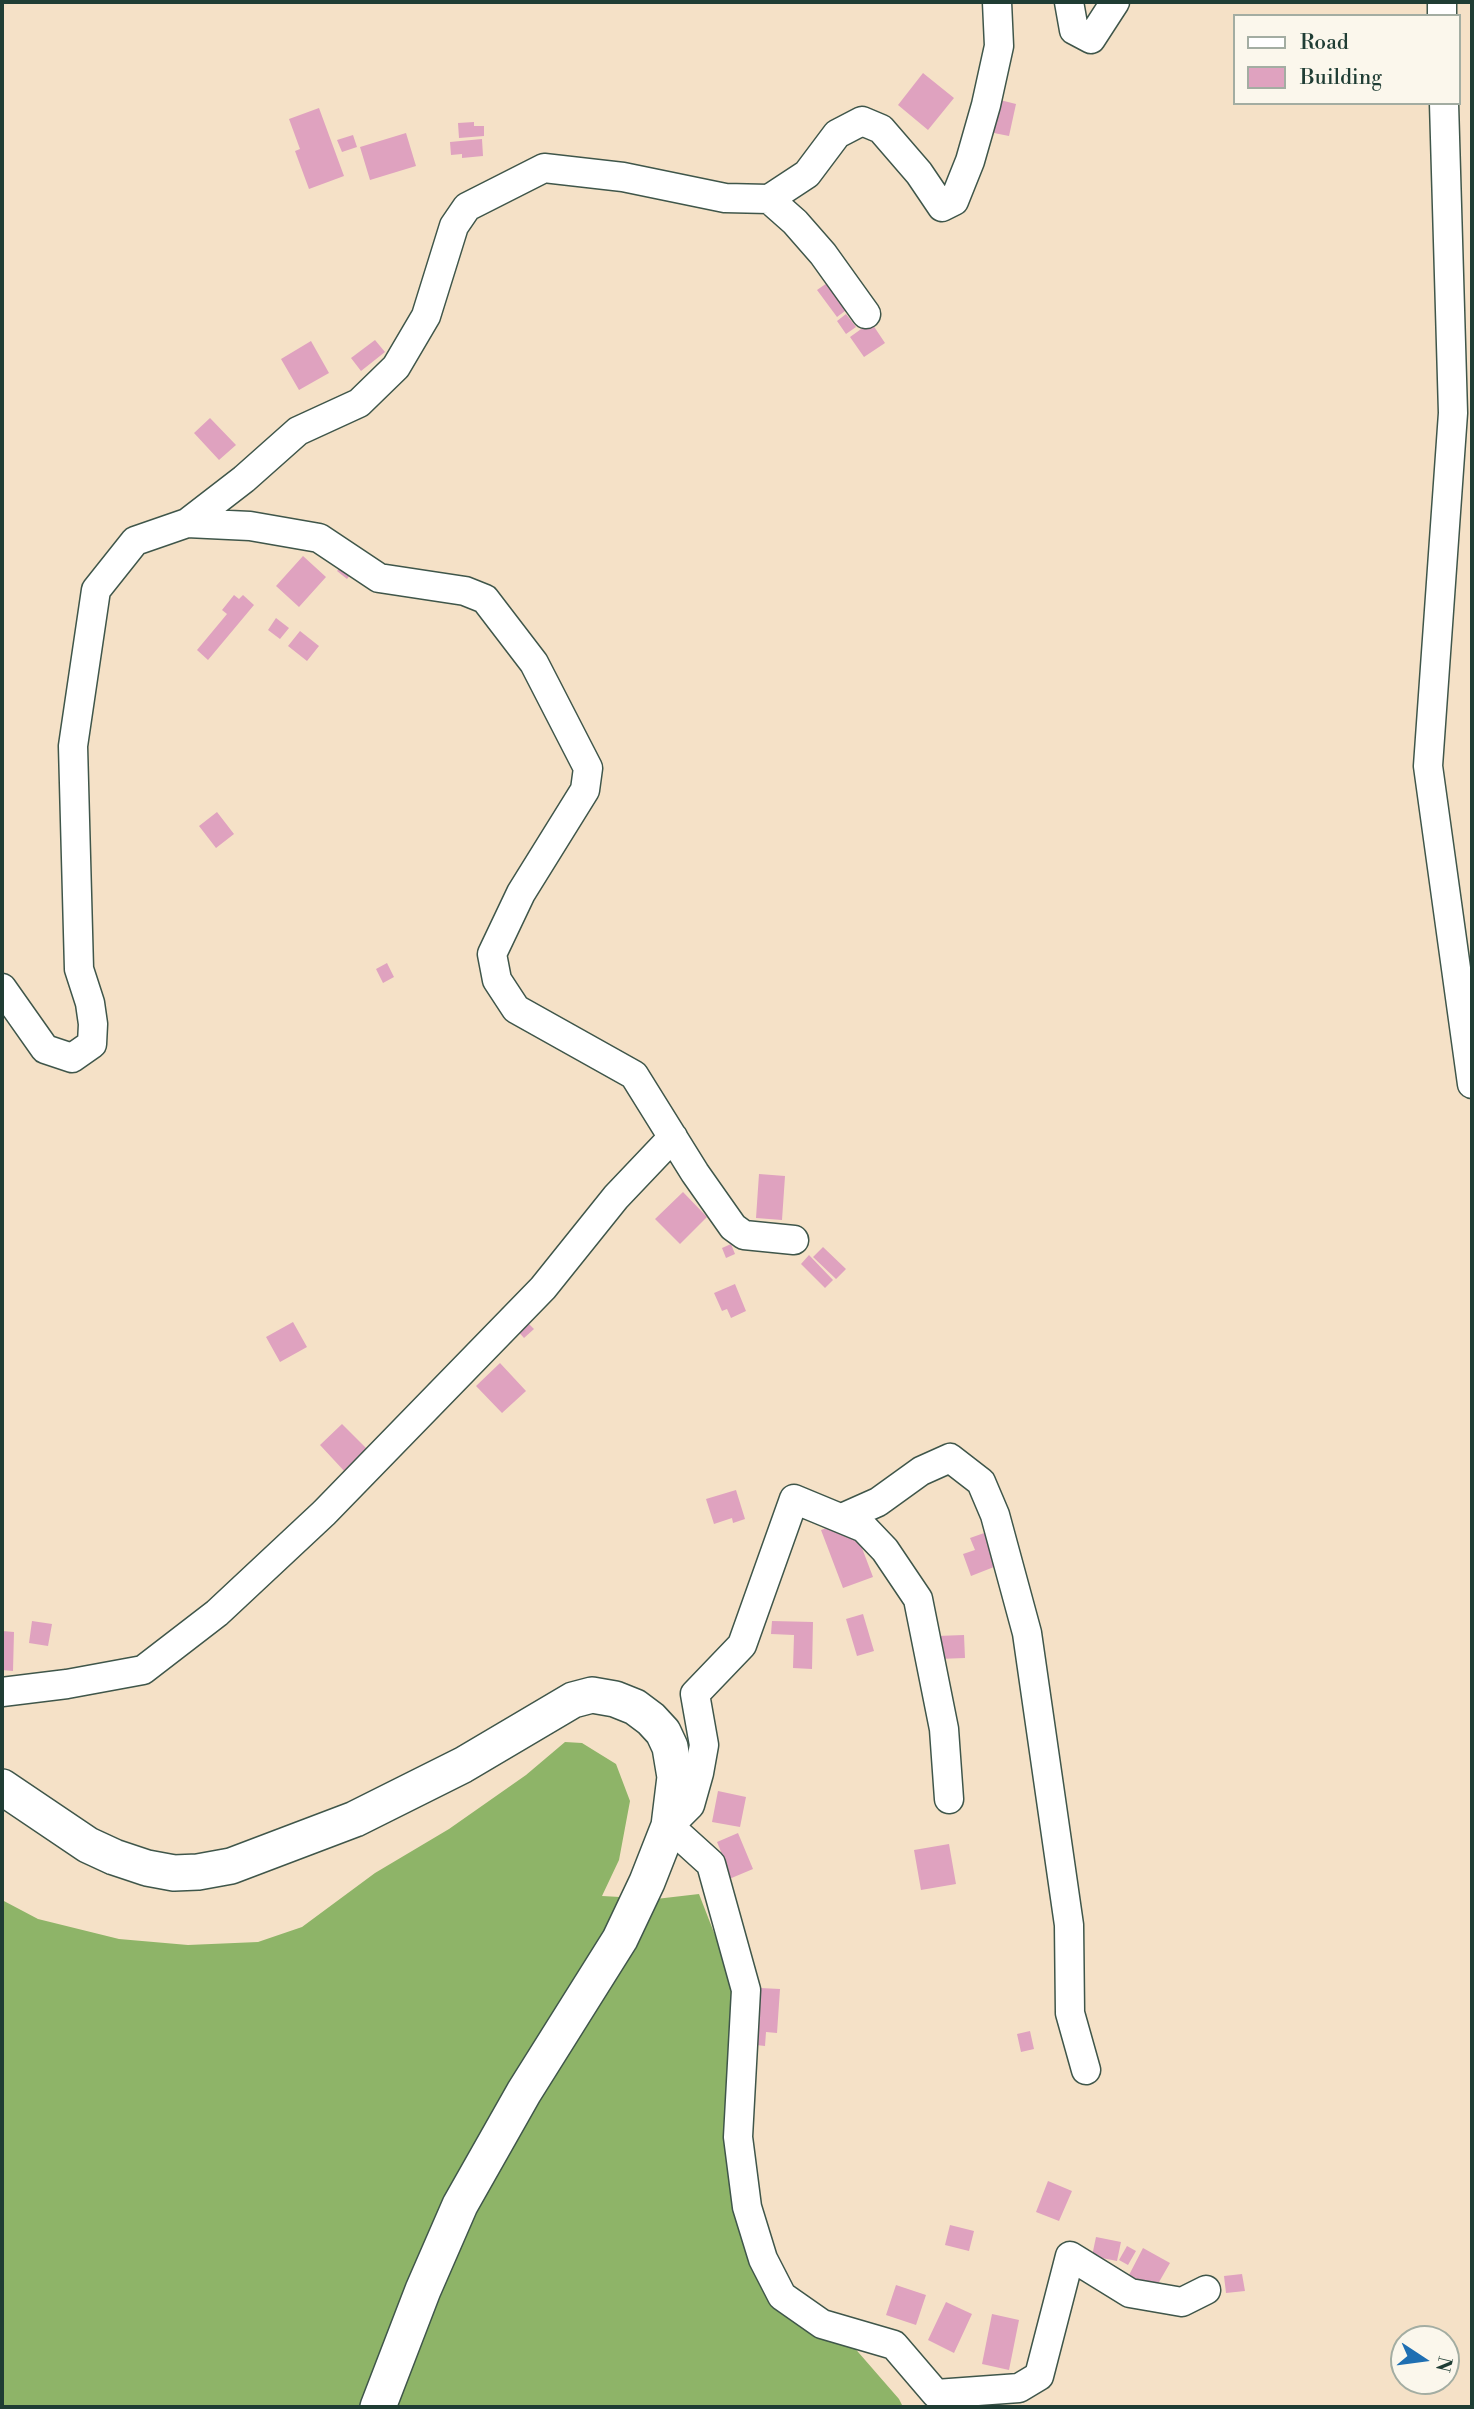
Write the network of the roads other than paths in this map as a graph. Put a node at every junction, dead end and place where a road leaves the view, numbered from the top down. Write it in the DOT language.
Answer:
graph roads {
  1 [pos="997,2"];
  2 [pos="1069,2"];
  3 [pos="1115,2"];
  4 [pos="1444,105"];
  5 [pos="769,199"];
  6 [pos="866,314"];
  7 [pos="187,523"];
  8 [pos="2,988"];
  9 [pos="1472,1084"];
  10 [pos="673,1137"];
  11 [pos="793,1240"];
  12 [pos="842,1518"];
  13 [pos="2,1692"];
  14 [pos="2,1787"];
  15 [pos="949,1799"];
  16 [pos="2,1809"];
  17 [pos="669,1826"];
  18 [pos="1086,2070"];
  19 [pos="1206,2290"];
  20 [pos="359,2407"];
  21 [pos="378,2407"];
  1 -- 5 [label="street"];
  2 -- 3 [label="street"];
  4 -- 9 [label="street"];
  5 -- 6 [label="street"];
  5 -- 7 [label="street"];
  7 -- 8 [label="street"];
  7 -- 10 [label="street"];
  10 -- 11 [label="street"];
  10 -- 13 [label="street"];
  12 -- 15 [label="street"];
  12 -- 17 [label="street"];
  12 -- 18 [label="street"];
  14 -- 17 [label="main road"];
  16 -- 20 [label="main road"];
  17 -- 19 [label="street"];
  17 -- 21 [label="main road"];
}
